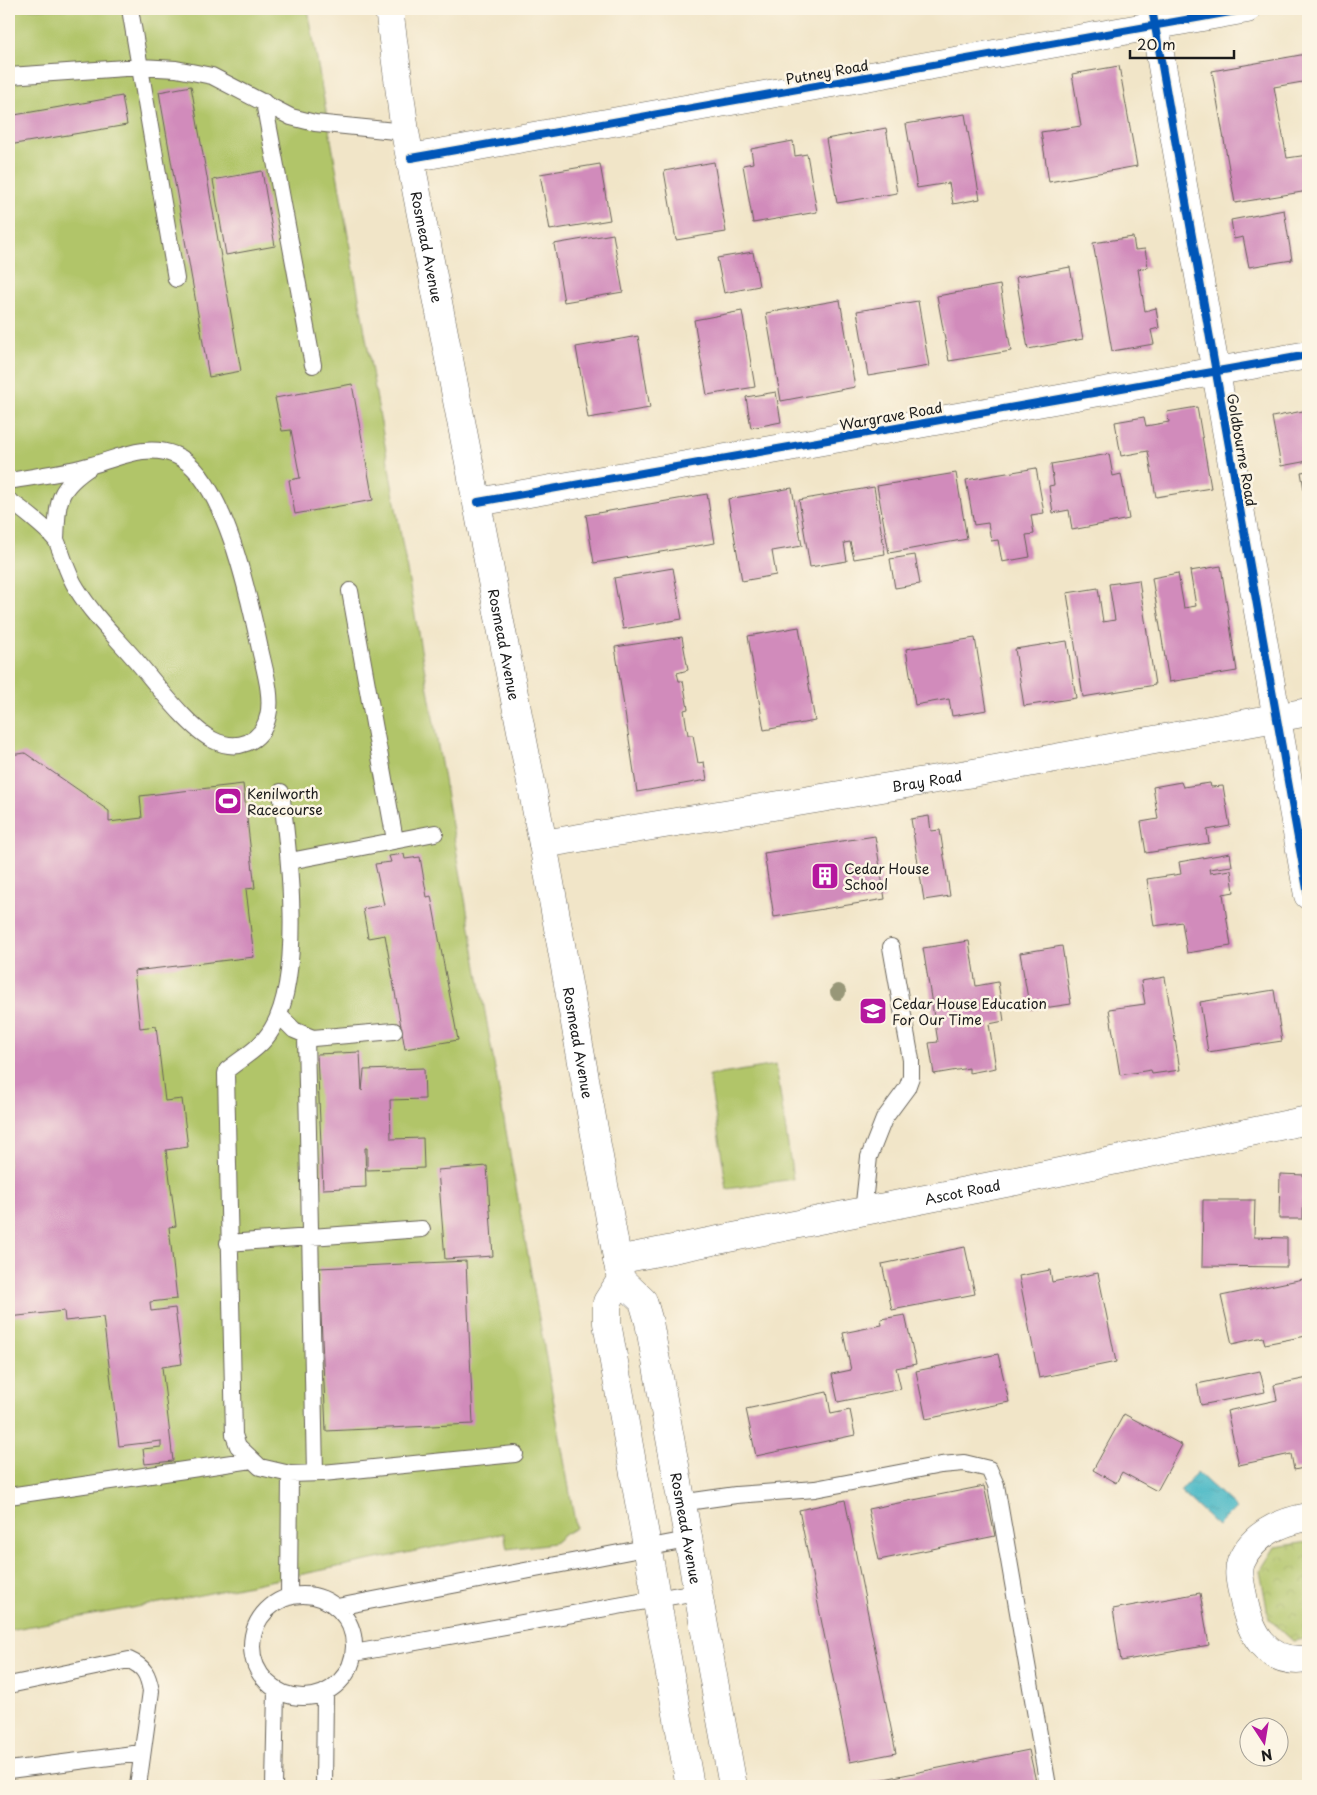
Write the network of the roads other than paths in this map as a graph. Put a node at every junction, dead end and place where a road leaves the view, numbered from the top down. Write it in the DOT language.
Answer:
graph roads {
  1 [pos="130,9"];
  2 [pos="389,9"];
  3 [pos="1247,9"];
  4 [pos="1153,17"];
  5 [pos="140,67"];
  6 [pos="9,76"];
  7 [pos="264,102"];
  8 [pos="408,145"];
  9 [pos="176,279"];
  10 [pos="1308,355"];
  11 [pos="313,365"];
  12 [pos="1215,371"];
  13 [pos="92,466"];
  14 [pos="9,481"];
  15 [pos="9,501"];
  16 [pos="478,502"];
  17 [pos="56,539"];
  18 [pos="350,591"];
  19 [pos="1308,712"];
  20 [pos="1276,717"];
  21 [pos="281,792"];
  22 [pos="435,833"];
  23 [pos="395,840"];
  24 [pos="543,844"];
  25 [pos="290,861"];
  26 [pos="1308,895"];
  27 [pos="891,947"];
  28 [pos="279,1015"];
  29 [pos="394,1031"];
  30 [pos="306,1036"];
  31 [pos="1308,1120"];
  32 [pos="863,1212"];
  33 [pos="422,1229"];
  34 [pos="309,1239"];
  35 [pos="228,1243"];
  36 [pos="619,1270"];
  37 [pos="514,1454"];
  38 [pos="252,1460"];
  39 [pos="315,1473"];
  40 [pos="290,1474"];
  41 [pos="9,1496"];
  42 [pos="680,1503"];
  43 [pos="1308,1517"];
  44 [pos="687,1540"];
  45 [pos="646,1548"];
  46 [pos="696,1592"];
  47 [pos="289,1597"];
  48 [pos="656,1600"];
  49 [pos="337,1607"];
  50 [pos="354,1653"];
  51 [pos="1308,1659"];
  52 [pos="9,1685"];
  53 [pos="276,1690"];
  54 [pos="325,1693"];
  55 [pos="141,1753"];
  56 [pos="9,1770"];
  57 [pos="138,1786"];
  58 [pos="274,1786"];
  59 [pos="324,1786"];
  60 [pos="690,1786"];
  61 [pos="733,1786"];
  62 [pos="1048,1786"];
  1 -- 5 [label="lane"];
  2 -- 8 [label="street, Rosmead Avenue"];
  3 -- 4 [label="street, Putney Road"];
  4 -- 8 [label="street, Putney Road"];
  4 -- 12 [label="street, Goldbourne Road"];
  5 -- 6 [label="lane"];
  5 -- 7 [label="lane"];
  5 -- 9 [label="lane"];
  7 -- 8 [label="lane"];
  7 -- 11 [label="lane"];
  8 -- 16 [label="street, Rosmead Avenue"];
  10 -- 12 [label="street, Wargrave Road"];
  12 -- 16 [label="street, Wargrave Road"];
  12 -- 20 [label="street, Goldbourne Road"];
  13 -- 14 [label="lane"];
  13 -- 17 [label="lane"];
  13 -- 17 [label="lane"];
  15 -- 17 [label="lane"];
  16 -- 24 [label="street, Rosmead Avenue"];
  18 -- 23 [label="lane"];
  19 -- 20 [label="street, Bray Road"];
  20 -- 24 [label="street, Bray Road"];
  20 -- 26 [label="street, Goldbourne Road"];
  21 -- 25 [label="lane"];
  22 -- 23 [label="lane"];
  23 -- 25 [label="lane"];
  24 -- 36 [label="street, Rosmead Avenue"];
  25 -- 28 [label="lane"];
  27 -- 32 [label="lane"];
  28 -- 30 [label="lane"];
  28 -- 35 [label="lane"];
  29 -- 30 [label="lane"];
  30 -- 34 [label="lane"];
  31 -- 32 [label="street, Ascot Road"];
  32 -- 36 [label="street, Ascot Road"];
  33 -- 34 [label="lane"];
  34 -- 35 [label="lane"];
  34 -- 39 [label="lane"];
  35 -- 38 [label="lane"];
  36 -- 42 [label="street, Rosmead Avenue"];
  36 -- 45 [label="street"];
  37 -- 39 [label="lane"];
  38 -- 40 [label="lane"];
  38 -- 41 [label="lane"];
  39 -- 40 [label="lane"];
  40 -- 47 [label="lane"];
  42 -- 44 [label="street, Rosmead Avenue"];
  42 -- 62 [label="lane"];
  43 -- 51 [label="street"];
  44 -- 45 [label="lane"];
  44 -- 46 [label="street, Rosmead Avenue"];
  45 -- 48 [label="street"];
  45 -- 49 [label="lane"];
  46 -- 48 [label="lane"];
  46 -- 61 [label="street, Rosmead Avenue"];
  47 -- 49 [label="lane"];
  47 -- 53 [label="lane"];
  48 -- 50 [label="lane"];
  48 -- 60 [label="street"];
  49 -- 50 [label="lane"];
  50 -- 54 [label="lane"];
  52 -- 55 [label="lane"];
  53 -- 54 [label="lane"];
  53 -- 58 [label="lane"];
  54 -- 59 [label="lane"];
  55 -- 56 [label="lane"];
  55 -- 57 [label="lane"];
}
